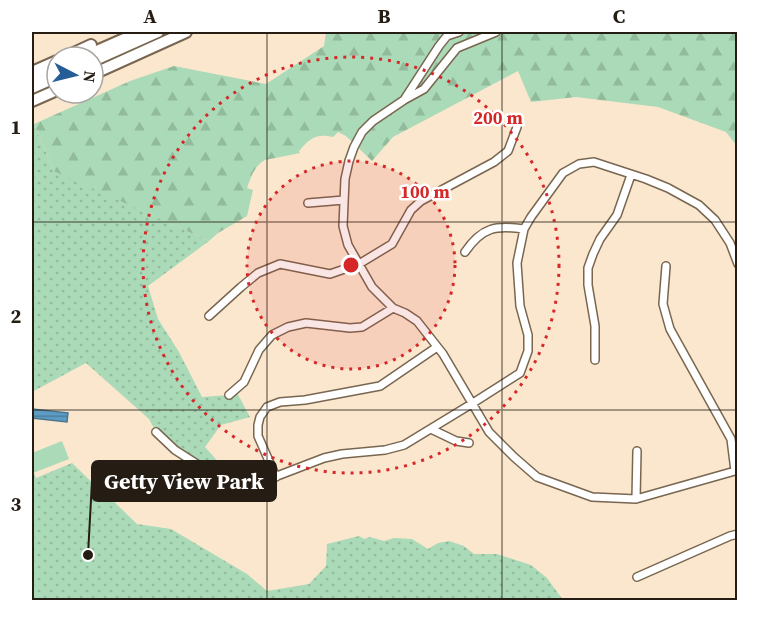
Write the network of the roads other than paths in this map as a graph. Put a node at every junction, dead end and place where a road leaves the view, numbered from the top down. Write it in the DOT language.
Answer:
graph roads {
  1 [pos="122,32"];
  2 [pos="140,32"];
  3 [pos="158,32"];
  4 [pos="186,32"];
  5 [pos="459,32"];
  6 [pos="496,32"];
  7 [pos="92,45"];
  8 [pos="105,47"];
  9 [pos="105,56"];
  10 [pos="105,69"];
  11 [pos="404,100"];
  12 [pos="517,127"];
  13 [pos="631,175"];
  14 [pos="344,200"];
  15 [pos="308,203"];
  16 [pos="524,229"];
  17 [pos="465,252"];
  18 [pos="359,264"];
  19 [pos="738,264"];
  20 [pos="666,266"];
  21 [pos="393,308"];
  22 [pos="209,316"];
  23 [pos="437,347"];
  24 [pos="595,360"];
  25 [pos="229,395"];
  26 [pos="473,403"];
  27 [pos="431,429"];
  28 [pos="156,432"];
  29 [pos="468,443"];
  30 [pos="637,451"];
  31 [pos="736,471"];
  32 [pos="276,477"];
  33 [pos="636,499"];
  34 [pos="738,534"];
  35 [pos="637,577"];
  1 -- 7 [label="highway"];
  2 -- 8 [label="highway"];
  3 -- 9 [label="highway"];
  4 -- 10 [label="highway"];
  5 -- 11 [label="street"];
  6 -- 11 [label="street"];
  11 -- 14 [label="street"];
  12 -- 18 [label="street"];
  13 -- 16 [label="street"];
  13 -- 19 [label="street"];
  13 -- 24 [label="street"];
  14 -- 15 [label="street"];
  14 -- 18 [label="street"];
  16 -- 17 [label="street"];
  16 -- 26 [label="street"];
  18 -- 21 [label="street"];
  18 -- 22 [label="street"];
  20 -- 31 [label="street"];
  21 -- 23 [label="street"];
  21 -- 25 [label="street"];
  23 -- 26 [label="street"];
  23 -- 32 [label="street"];
  26 -- 27 [label="street"];
  26 -- 33 [label="street"];
  27 -- 29 [label="street"];
  27 -- 32 [label="street"];
  28 -- 32 [label="street"];
  30 -- 33 [label="street"];
  31 -- 33 [label="street"];
  34 -- 35 [label="street"];
}
